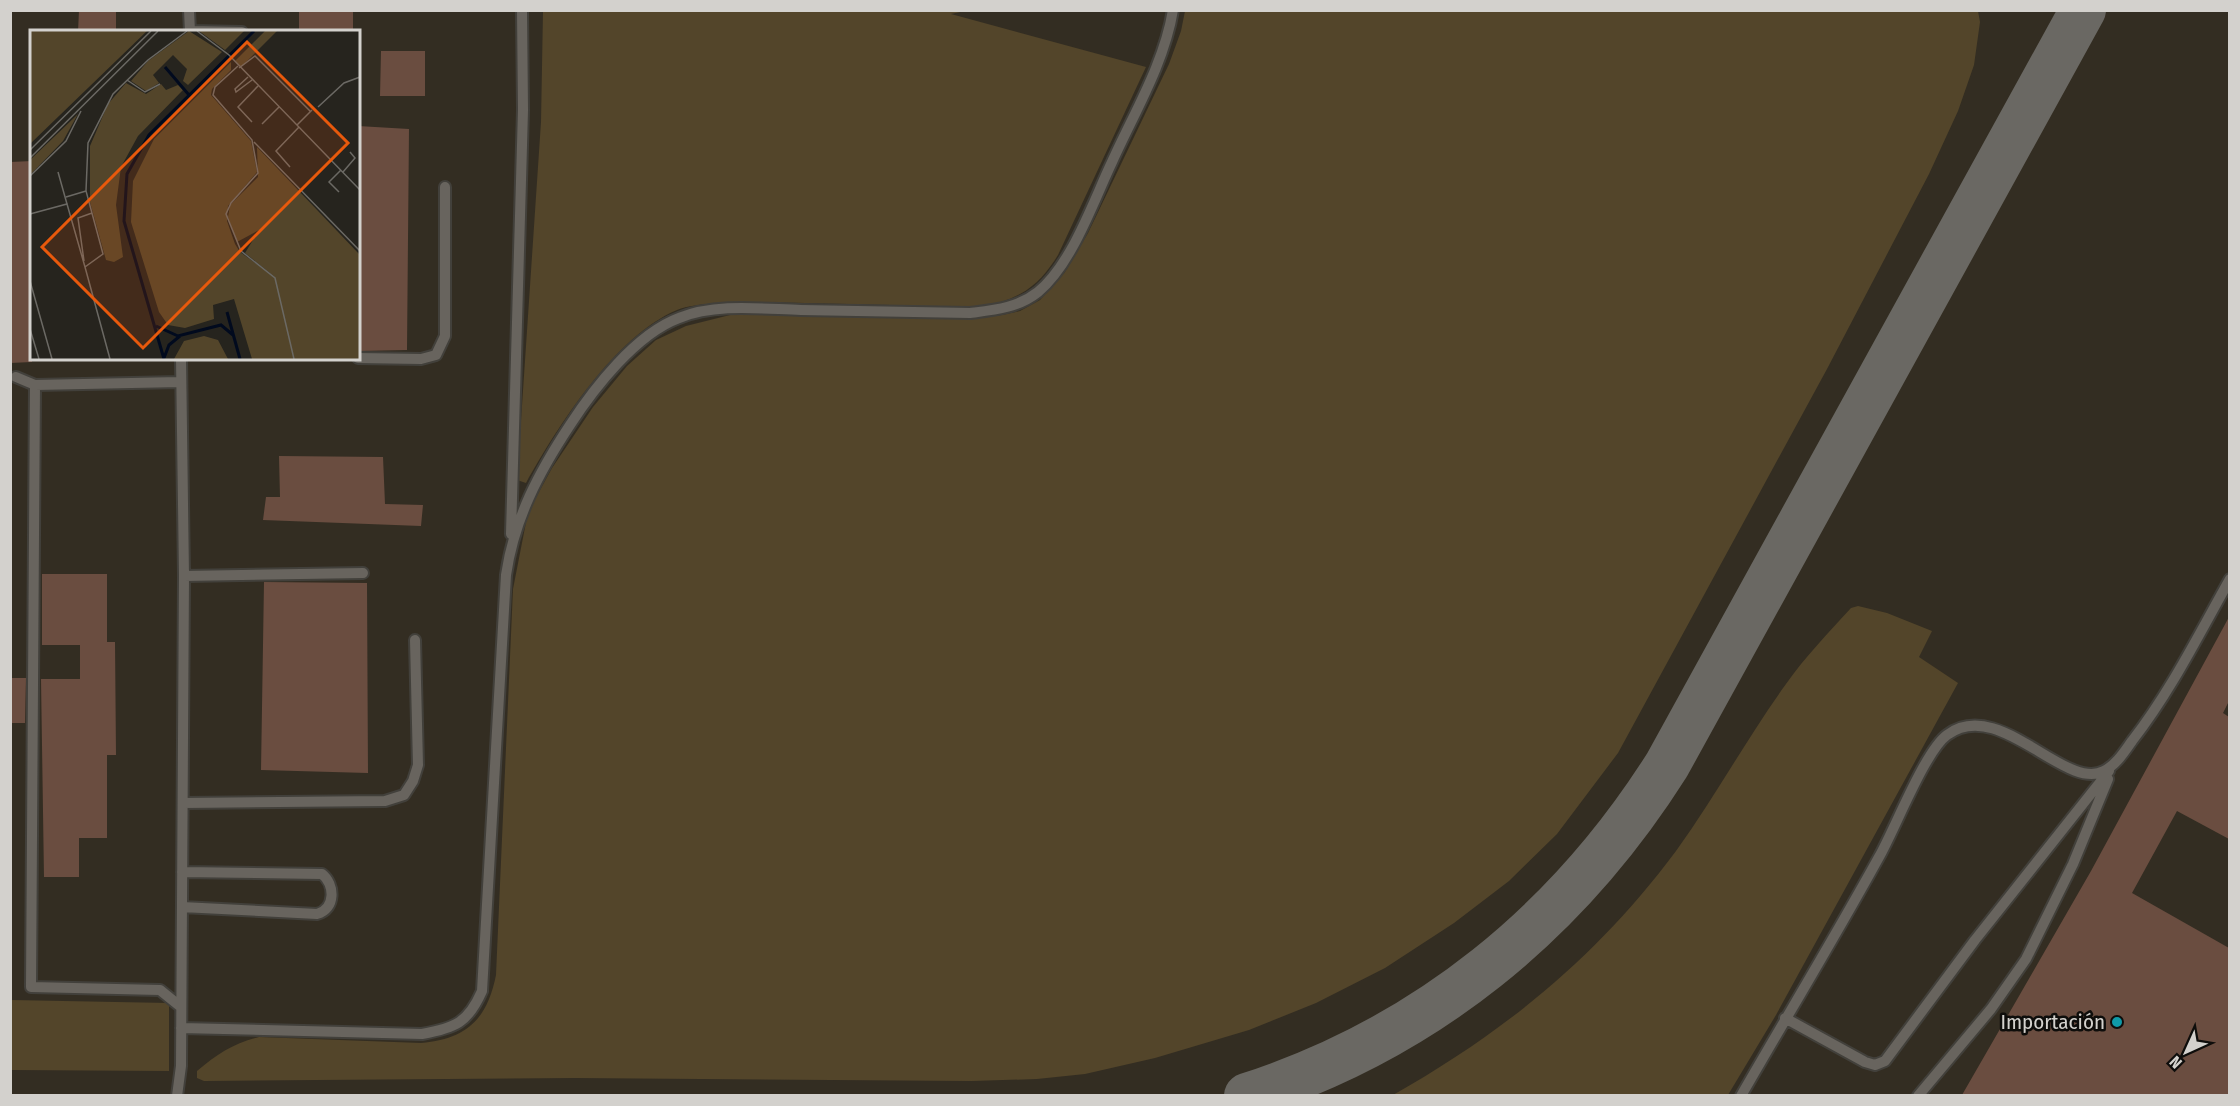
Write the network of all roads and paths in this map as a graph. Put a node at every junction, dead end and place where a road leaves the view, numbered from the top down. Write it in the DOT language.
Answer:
graph roads {
  1 [pos="189,10"];
  2 [pos="522,10"];
  3 [pos="1173,10"];
  4 [pos="190,30"];
  5 [pos="445,187"];
  6 [pos="360,358"];
  7 [pos="181,360"];
  8 [pos="16,377"];
  9 [pos="180,382"];
  10 [pos="35,386"];
  11 [pos="511,543"];
  12 [pos="363,573"];
  13 [pos="184,576"];
  14 [pos="2229,579"];
  15 [pos="415,640"];
  16 [pos="2114,765"];
  17 [pos="183,803"];
  18 [pos="182,872"];
  19 [pos="182,907"];
  20 [pos="181,1007"];
  21 [pos="1785,1018"];
  22 [pos="180,1028"];
  23 [pos="177,1095"];
  24 [pos="1741,1095"];
  25 [pos="1918,1095"];
  1 -- 4 [label="lane"];
  2 -- 11 [label="lane"];
  3 -- 11 [label="lane"];
  5 -- 6 [label="lane"];
  7 -- 9 [label="lane"];
  8 -- 10 [label="lane"];
  9 -- 10 [label="lane"];
  9 -- 13 [label="lane"];
  10 -- 20 [label="lane"];
  11 -- 22 [label="lane"];
  12 -- 13 [label="lane"];
  13 -- 17 [label="lane"];
  14 -- 16 [label="lane"];
  15 -- 17 [label="lane"];
  16 -- 21 [label="lane"];
  16 -- 21 [label="lane"];
  16 -- 25 [label="lane"];
  17 -- 18 [label="lane"];
  18 -- 19 [label="lane"];
  18 -- 19 [label="lane"];
  19 -- 20 [label="lane"];
  20 -- 22 [label="lane"];
  21 -- 24 [label="lane"];
  22 -- 23 [label="lane"];
}
